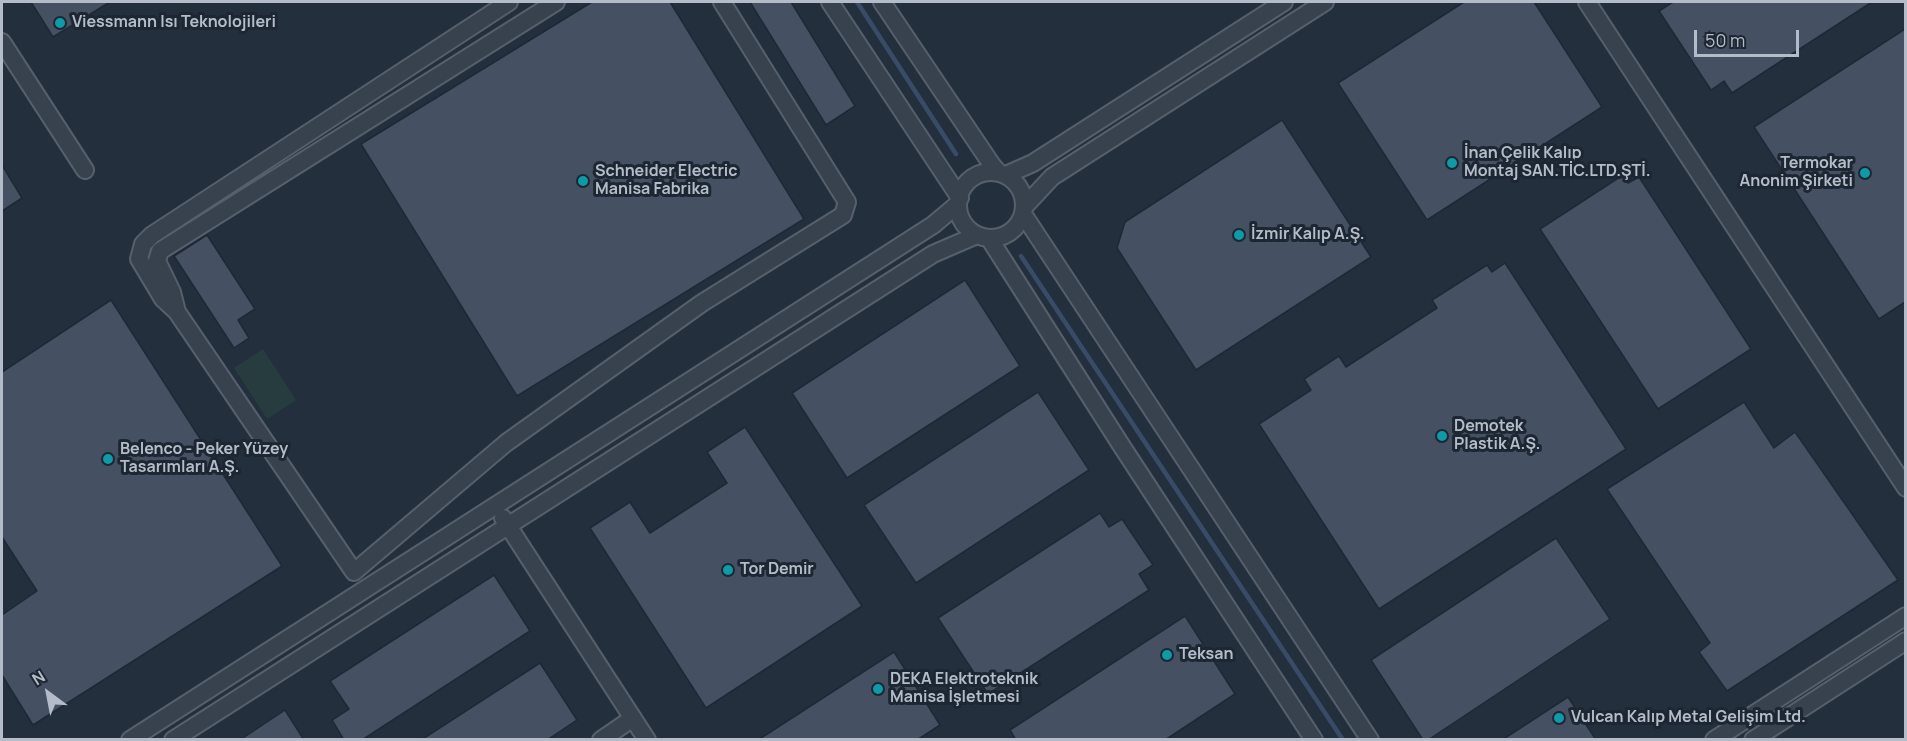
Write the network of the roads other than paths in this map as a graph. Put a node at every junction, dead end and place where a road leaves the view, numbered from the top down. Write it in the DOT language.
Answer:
graph roads {
  1 [pos="509,2"];
  2 [pos="556,2"];
  3 [pos="722,2"];
  4 [pos="830,2"];
  5 [pos="882,2"];
  6 [pos="1284,2"];
  7 [pos="1325,2"];
  8 [pos="1587,2"];
  9 [pos="2,42"];
  10 [pos="85,170"];
  11 [pos="1003,174"];
  12 [pos="959,201"];
  13 [pos="1024,210"];
  14 [pos="983,237"];
  15 [pos="177,312"];
  16 [pos="1905,488"];
  17 [pos="495,507"];
  18 [pos="508,526"];
  19 [pos="354,572"];
  20 [pos="365,589"];
  21 [pos="1905,616"];
  22 [pos="1905,641"];
  23 [pos="633,718"];
  24 [pos="130,740"];
  25 [pos="173,740"];
  26 [pos="601,740"];
  27 [pos="647,740"];
  28 [pos="1314,740"];
  29 [pos="1370,740"];
  30 [pos="1714,740"];
  31 [pos="1753,740"];
  1 -- 15 [label="street"];
  2 -- 15 [label="street"];
  3 -- 19 [label="street"];
  4 -- 12 [label="street"];
  5 -- 11 [label="street"];
  6 -- 11 [label="street"];
  7 -- 13 [label="street"];
  8 -- 16 [label="street"];
  9 -- 10 [label="street"];
  11 -- 12 [label="street"];
  11 -- 13 [label="street"];
  12 -- 14 [label="street"];
  12 -- 17 [label="street"];
  13 -- 14 [label="street"];
  13 -- 29 [label="street"];
  14 -- 18 [label="street"];
  14 -- 28 [label="street"];
  15 -- 19 [label="street"];
  17 -- 18 [label="street"];
  17 -- 20 [label="street"];
  18 -- 23 [label="street"];
  18 -- 25 [label="street"];
  19 -- 20 [label="street"];
  20 -- 24 [label="street"];
  21 -- 30 [label="street"];
  22 -- 31 [label="street"];
  23 -- 26 [label="street"];
  23 -- 27 [label="street"];
}
